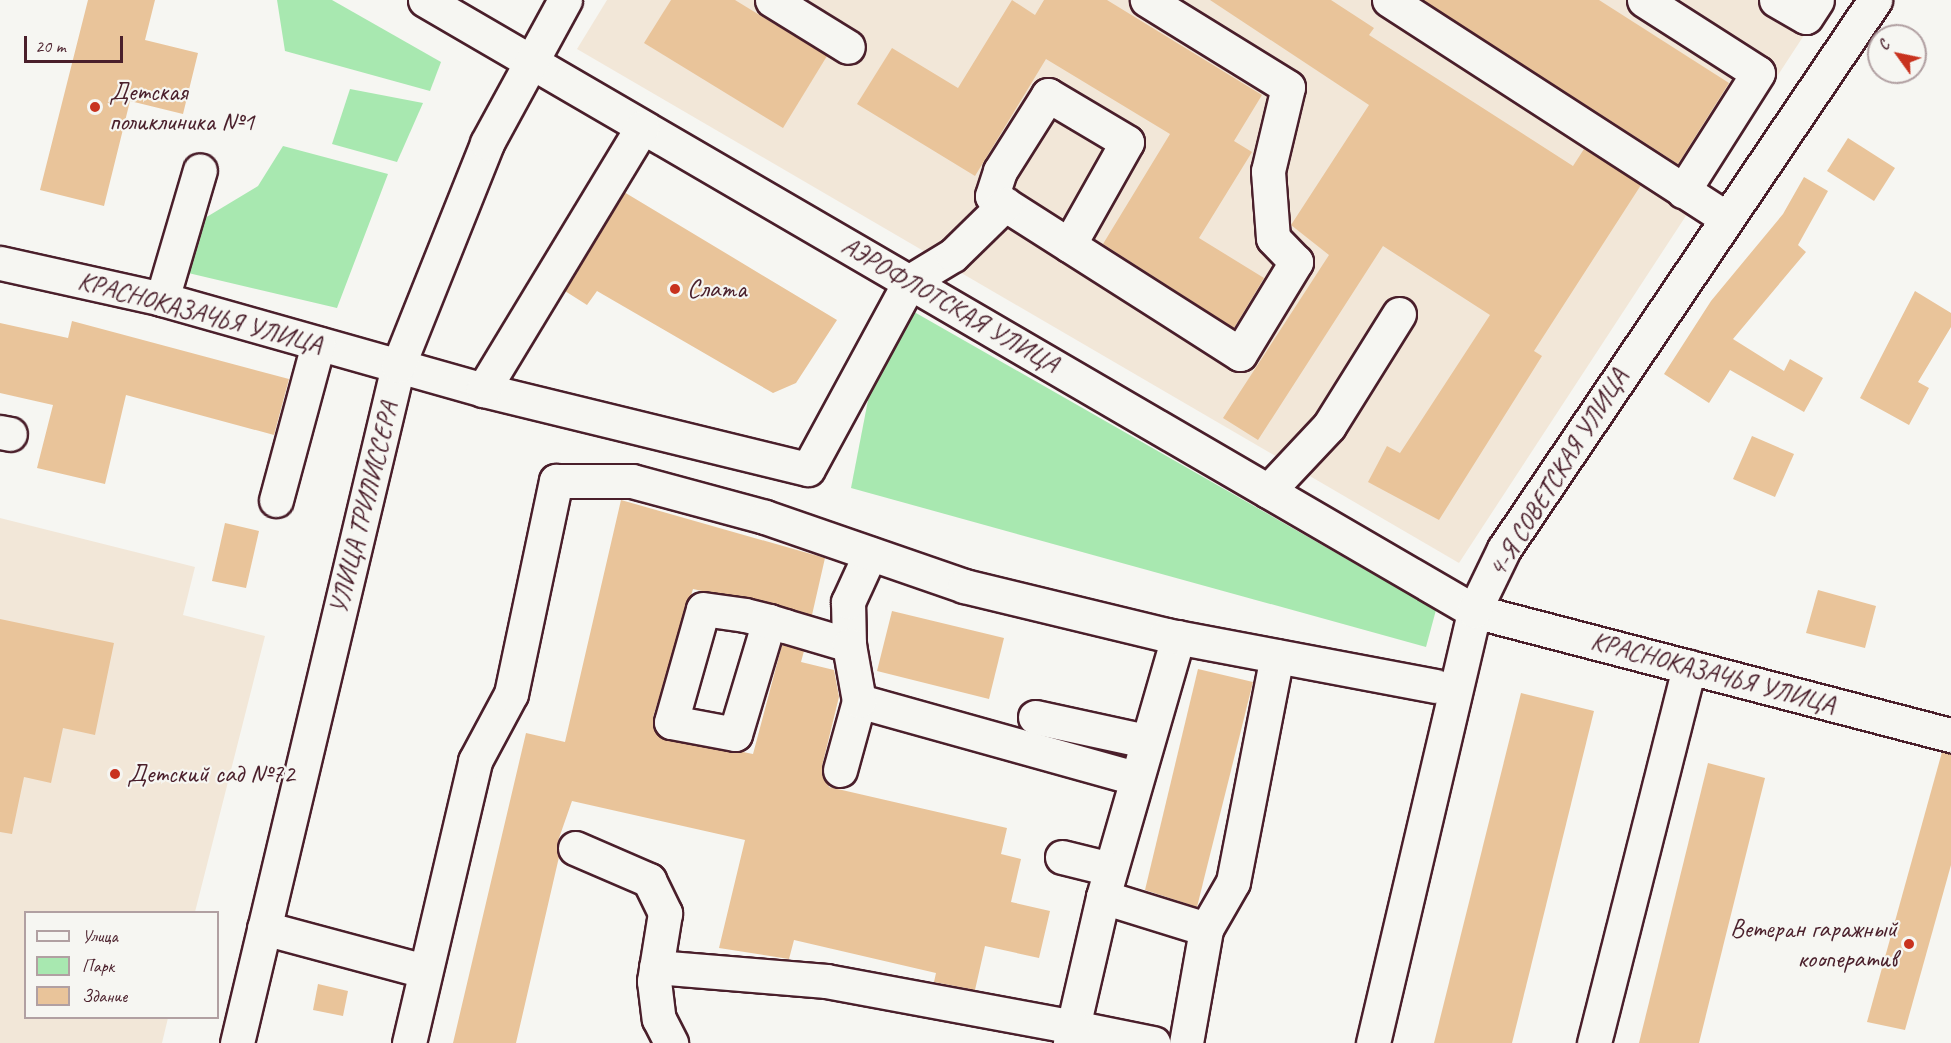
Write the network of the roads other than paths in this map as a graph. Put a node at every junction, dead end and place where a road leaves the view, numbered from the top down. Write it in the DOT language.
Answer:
graph roads {
  1 [pos="425,0"];
  2 [pos="565,0"];
  3 [pos="772,0"];
  4 [pos="1147,0"];
  5 [pos="1389,0"];
  6 [pos="1644,0"];
  7 [pos="1776,0"];
  8 [pos="1817,0"];
  9 [pos="1875,0"];
  10 [pos="806,9"];
  11 [pos="848,46"];
  12 [pos="531,62"];
  13 [pos="642,127"];
  14 [pos="200,170"];
  15 [pos="1683,191"];
  16 [pos="1005,204"];
  17 [pos="1724,218"];
  18 [pos="1069,245"];
  19 [pos="0,263"];
  20 [pos="910,281"];
  21 [pos="162,299"];
  22 [pos="1399,314"];
  23 [pos="318,344"];
  24 [pos="398,366"];
  25 [pos="483,390"];
  26 [pos="1268,490"];
  27 [pos="276,500"];
  28 [pos="870,554"];
  29 [pos="1474,610"];
  30 [pos="769,621"];
  31 [pos="1178,637"];
  32 [pos="849,645"];
  33 [pos="1277,656"];
  34 [pos="1689,667"];
  35 [pos="1435,686"];
  36 [pos="859,701"];
  37 [pos="1035,717"];
  38 [pos="1951,735"];
  39 [pos="1146,741"];
  40 [pos="840,770"];
  41 [pos="1135,778"];
  42 [pos="575,848"];
  43 [pos="1062,857"];
  44 [pos="1107,883"];
  45 [pos="264,928"];
  46 [pos="1206,929"];
  47 [pos="657,967"];
  48 [pos="424,971"];
  49 [pos="1072,1035"];
  50 [pos="237,1043"];
  51 [pos="409,1043"];
  52 [pos="671,1043"];
  53 [pos="1153,1043"];
  54 [pos="1186,1043"];
  55 [pos="1372,1043"];
  56 [pos="1594,1043"];
  1 -- 12 [label="street, АЭРОФЛОТСКАЯ УЛИЦА"];
  2 -- 12 [label="street, УЛИЦА ТРИЛИССЕРА"];
  3 -- 10 [label="street"];
  4 -- 18 [label="street"];
  5 -- 15 [label="street"];
  6 -- 15 [label="street"];
  7 -- 8 [label="street"];
  9 -- 17 [label="street, 4-Я СОВЕТСКАЯ УЛИЦА"];
  10 -- 11 [label="street"];
  12 -- 13 [label="street, АЭРОФЛОТСКАЯ УЛИЦА"];
  12 -- 24 [label="street, УЛИЦА ТРИЛИССЕРА"];
  13 -- 20 [label="street, АЭРОФЛОТСКАЯ УЛИЦА"];
  13 -- 25 [label="street"];
  14 -- 21 [label="street"];
  15 -- 17 [label="street"];
  16 -- 18 [label="street"];
  16 -- 18 [label="street"];
  16 -- 20 [label="street"];
  17 -- 29 [label="street, 4-Я СОВЕТСКАЯ УЛИЦА"];
  19 -- 21 [label="street, КРАСНОКАЗАЧЬЯ УЛИЦА"];
  20 -- 25 [label="street, КРАСНОКАЗАЧЬЯ УЛИЦА"];
  20 -- 26 [label="street, АЭРОФЛОТСКАЯ УЛИЦА"];
  21 -- 23 [label="street, КРАСНОКАЗАЧЬЯ УЛИЦА"];
  22 -- 26 [label="street"];
  23 -- 24 [label="street, КРАСНОКАЗАЧЬЯ УЛИЦА"];
  23 -- 27 [label="street"];
  24 -- 25 [label="street, КРАСНОКАЗАЧЬЯ УЛИЦА"];
  24 -- 45 [label="street, УЛИЦА ТРИЛИССЕРА"];
  26 -- 29 [label="street, АЭРОФЛОТСКАЯ УЛИЦА"];
  28 -- 31 [label="street"];
  28 -- 32 [label="street"];
  28 -- 48 [label="street"];
  29 -- 34 [label="street, КРАСНОКАЗАЧЬЯ УЛИЦА"];
  29 -- 55 [label="street, 4-Я СОВЕТСКАЯ УЛИЦА"];
  30 -- 32 [label="street"];
  31 -- 33 [label="street"];
  31 -- 39 [label="street"];
  32 -- 36 [label="street"];
  33 -- 35 [label="street"];
  33 -- 46 [label="street"];
  34 -- 38 [label="street, КРАСНОКАЗАЧЬЯ УЛИЦА"];
  34 -- 56 [label="street"];
  36 -- 40 [label="street"];
  36 -- 41 [label="street"];
  37 -- 39 [label="street"];
  39 -- 41 [label="street"];
  41 -- 44 [label="street"];
  42 -- 47 [label="street"];
  43 -- 44 [label="street"];
  44 -- 46 [label="street"];
  44 -- 49 [label="street"];
  45 -- 48 [label="street"];
  45 -- 50 [label="street, УЛИЦА ТРИЛИССЕРА"];
  46 -- 54 [label="street"];
  47 -- 49 [label="street"];
  47 -- 52 [label="street"];
  48 -- 51 [label="street"];
  49 -- 53 [label="street"];
}
